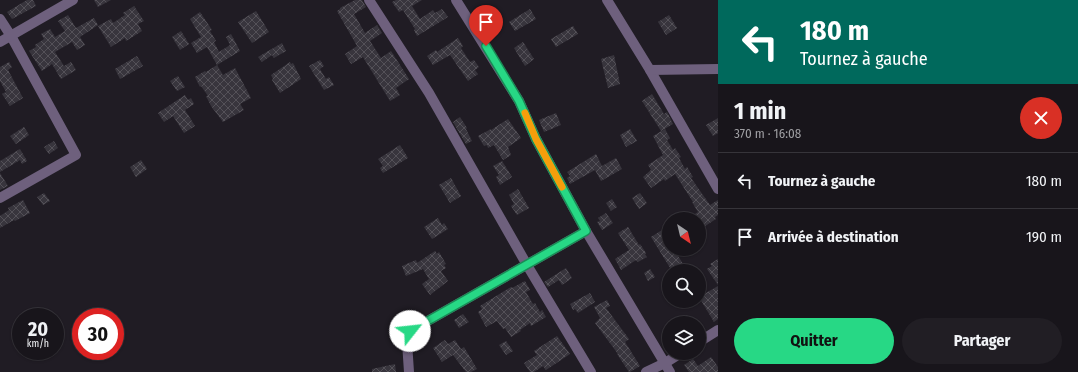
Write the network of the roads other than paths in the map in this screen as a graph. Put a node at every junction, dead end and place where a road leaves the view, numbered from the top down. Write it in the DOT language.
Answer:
graph roads {
  1 [pos="72,0"];
  2 [pos="369,0"];
  3 [pos="456,0"];
  4 [pos="607,0"];
  5 [pos="0,19"];
  6 [pos="11,36"];
  7 [pos="0,42"];
  8 [pos="718,69"];
  9 [pos="650,70"];
  10 [pos="718,189"];
  11 [pos="0,198"];
  12 [pos="586,231"];
  13 [pos="527,265"];
  14 [pos="718,330"];
  15 [pos="706,338"];
  16 [pos="675,360"];
  17 [pos="668,368"];
  18 [pos="409,372"];
  19 [pos="591,372"];
  20 [pos="646,372"];
  1 -- 6 [label="street"];
  2 -- 13 [label="street"];
  3 -- 12 [label="street"];
  4 -- 9 [label="street"];
  5 -- 6 [label="street"];
  6 -- 7 [label="street"];
  6 -- 11 [label="street"];
  8 -- 9 [label="street"];
  9 -- 10 [label="street"];
  12 -- 13 [label="street"];
  12 -- 17 [label="street"];
  13 -- 18 [label="street"];
  13 -- 19 [label="street"];
  14 -- 15 [label="street"];
  16 -- 17 [label="street"];
  17 -- 20 [label="street"];
}
